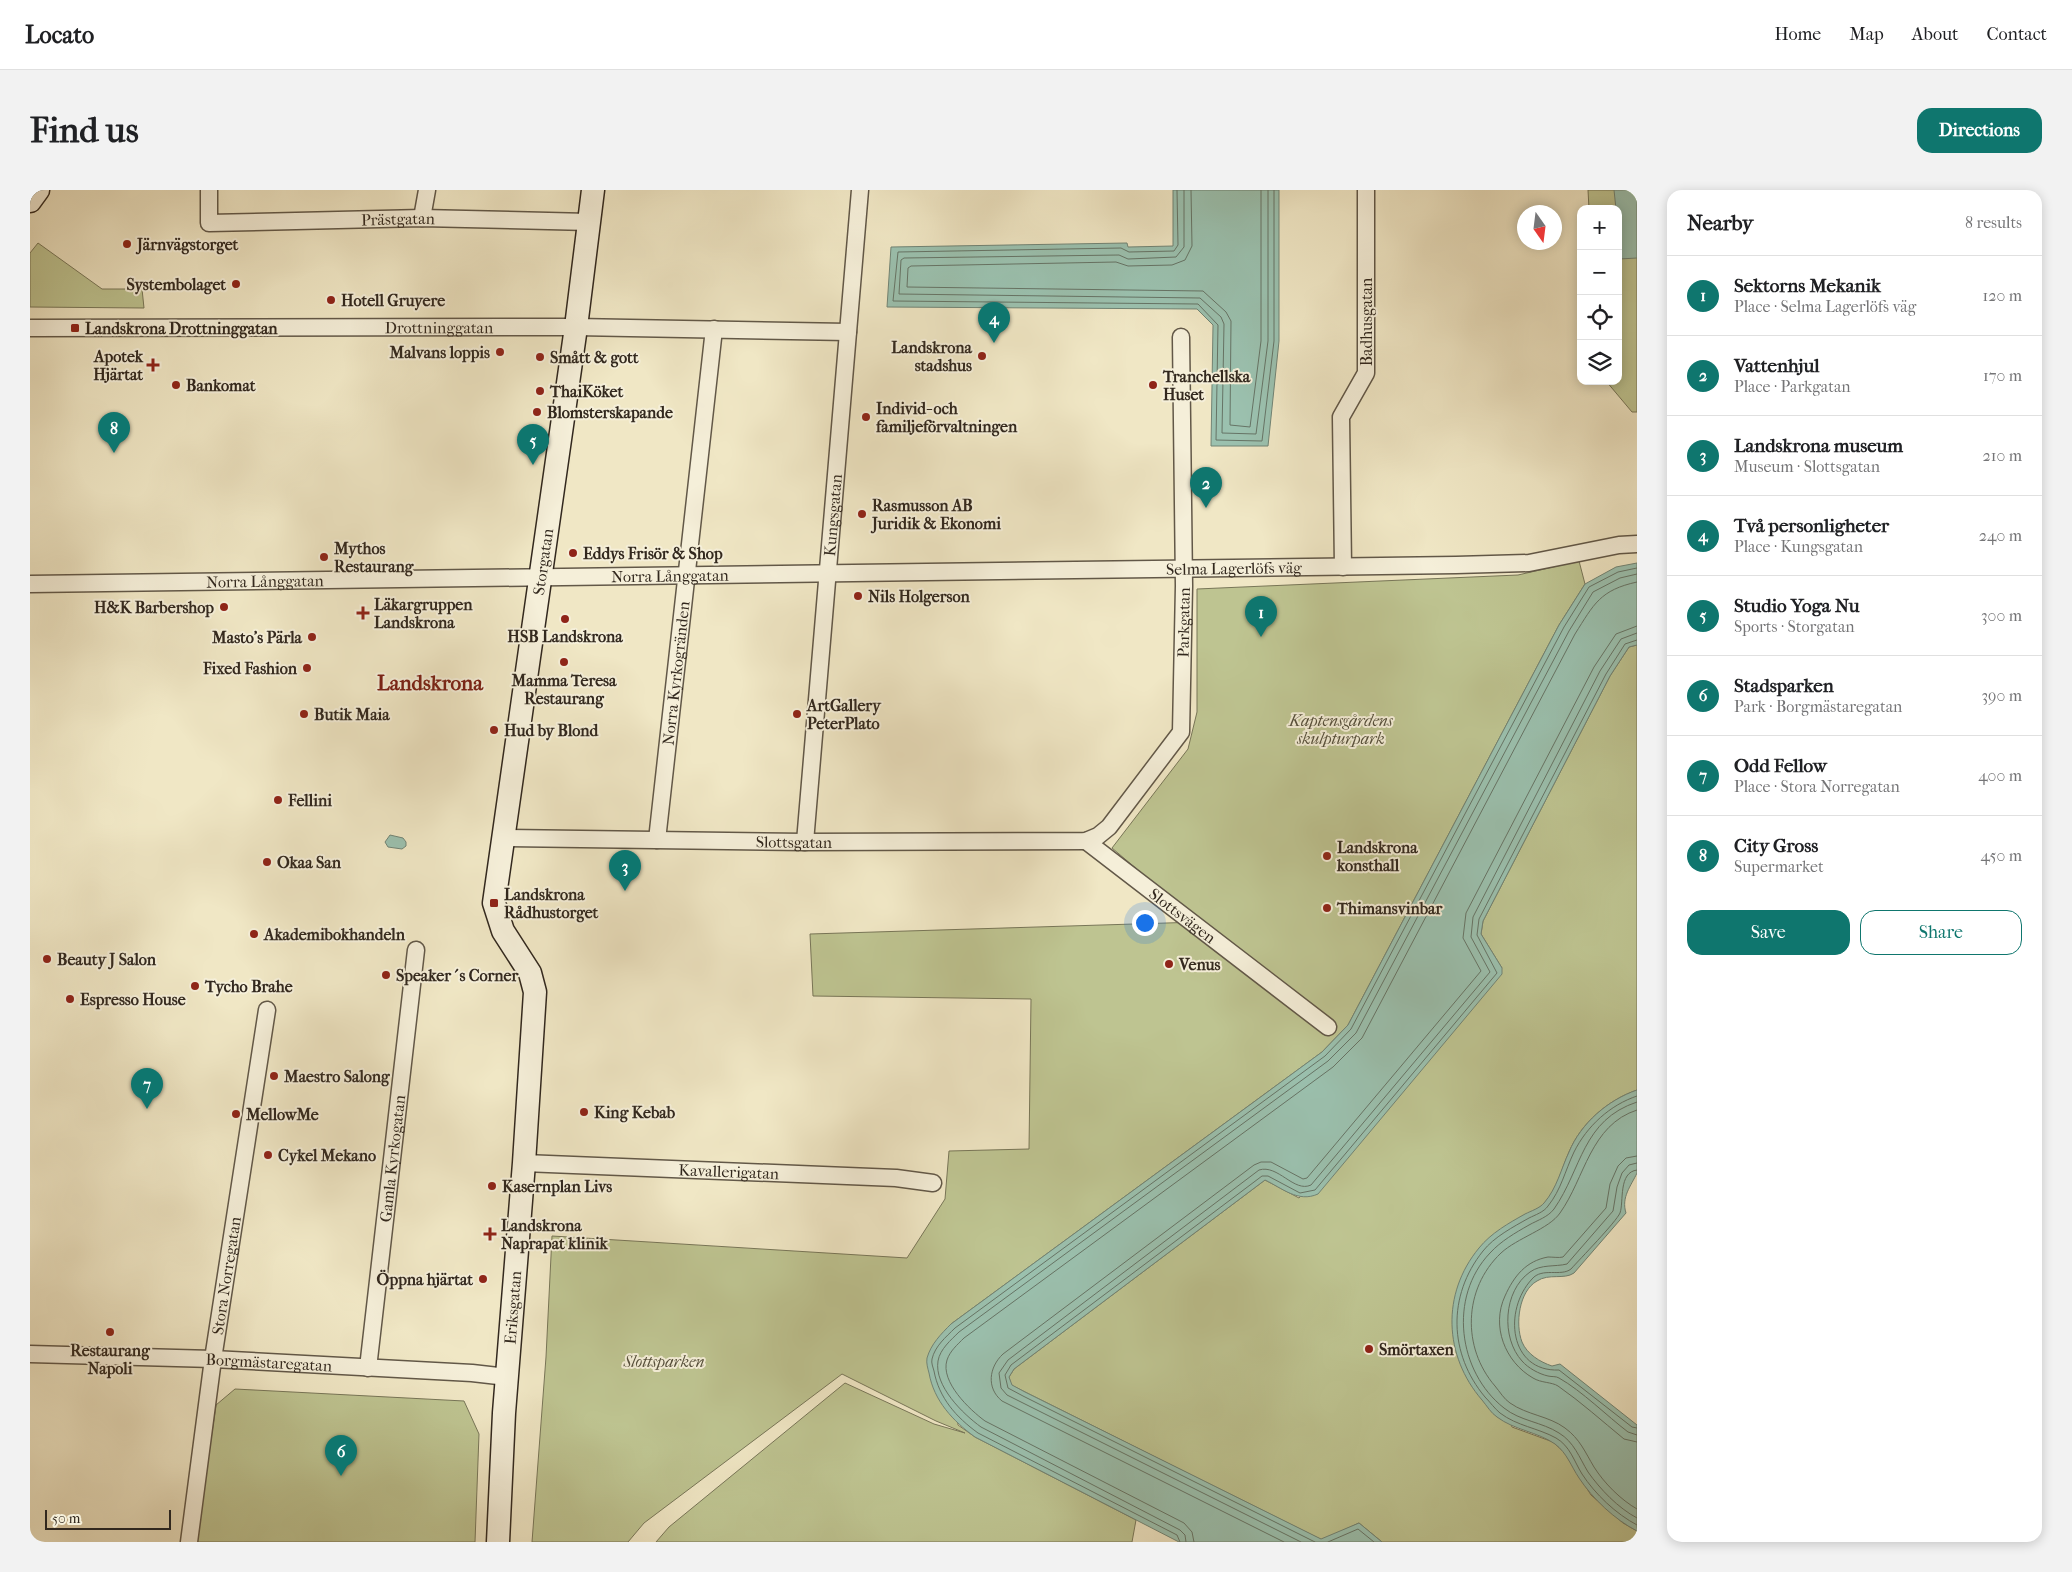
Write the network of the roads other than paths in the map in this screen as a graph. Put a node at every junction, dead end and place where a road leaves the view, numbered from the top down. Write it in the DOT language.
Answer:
graph roads {
  1 [pos="38,190"];
  2 [pos="209,190"];
  3 [pos="427,190"];
  4 [pos="593,190"];
  5 [pos="860,190"];
  6 [pos="1366,190"];
  7 [pos="30,201"];
  8 [pos="422,218"];
  9 [pos="589,222"];
  10 [pos="576,327"];
  11 [pos="30,328"];
  12 [pos="714,329"];
  13 [pos="848,332"];
  14 [pos="1181,337"];
  15 [pos="1637,544"];
  16 [pos="1343,568"];
  17 [pos="1184,569"];
  18 [pos="829,574"];
  19 [pos="685,576"];
  20 [pos="540,578"];
  21 [pos="30,584"];
  22 [pos="503,838"];
  23 [pos="657,840"];
  24 [pos="1086,841"];
  25 [pos="805,842"];
  26 [pos="503,931"];
  27 [pos="416,950"];
  28 [pos="267,1010"];
  29 [pos="1328,1027"];
  30 [pos="524,1164"];
  31 [pos="933,1183"];
  32 [pos="30,1354"];
  33 [pos="213,1359"];
  34 [pos="368,1368"];
  35 [pos="506,1377"];
  36 [pos="189,1542"];
  37 [pos="498,1542"];
  1 -- 7 [label="street"];
  2 -- 8 [label="street, Prästgatan"];
  3 -- 8 [label="street"];
  4 -- 9 [label="street, Storgatan"];
  5 -- 13 [label="street, Kungsgatan"];
  6 -- 16 [label="street, Badhusgatan"];
  8 -- 9 [label="street, Prästgatan"];
  9 -- 10 [label="street, Storgatan"];
  10 -- 11 [label="street, Drottninggatan"];
  10 -- 12 [label="street, Drottninggatan"];
  10 -- 20 [label="street, Storgatan"];
  12 -- 13 [label="street, Drottninggatan"];
  12 -- 19 [label="street, Norra Kyrkogränden"];
  13 -- 18 [label="street, Kungsgatan"];
  14 -- 17 [label="street, Parkgatan"];
  15 -- 16 [label="street, Selma Lagerlöfs väg"];
  16 -- 17 [label="street, Selma Lagerlöfs väg"];
  17 -- 18 [label="street, Selma Lagerlöfs väg"];
  17 -- 24 [label="street, Parkgatan"];
  18 -- 19 [label="street, Norra Långgatan"];
  18 -- 25 [label="street, Kungsgatan"];
  19 -- 20 [label="street, Norra Långgatan"];
  19 -- 23 [label="street, Norra Kyrkogränden"];
  20 -- 21 [label="street, Norra Långgatan"];
  20 -- 22 [label="street, Storgatan"];
  22 -- 23 [label="street, Slottsgatan"];
  22 -- 26 [label="street, Storgatan"];
  23 -- 25 [label="street, Slottsgatan"];
  24 -- 25 [label="street, Slottsgatan"];
  24 -- 29 [label="street, Slottsvägen"];
  26 -- 30 [label="street, Eriksgatan"];
  27 -- 34 [label="street, Gamla Kyrkogatan"];
  28 -- 33 [label="street, Stora Norregatan"];
  30 -- 31 [label="street, Kavallerigatan"];
  30 -- 35 [label="street, Eriksgatan"];
  32 -- 33 [label="street, Borgmästaregatan"];
  33 -- 34 [label="street, Borgmästaregatan"];
  33 -- 36 [label="street, Stora Norregatan"];
  34 -- 35 [label="street, Borgmästaregatan"];
  35 -- 37 [label="street, Eriksgatan"];
}
